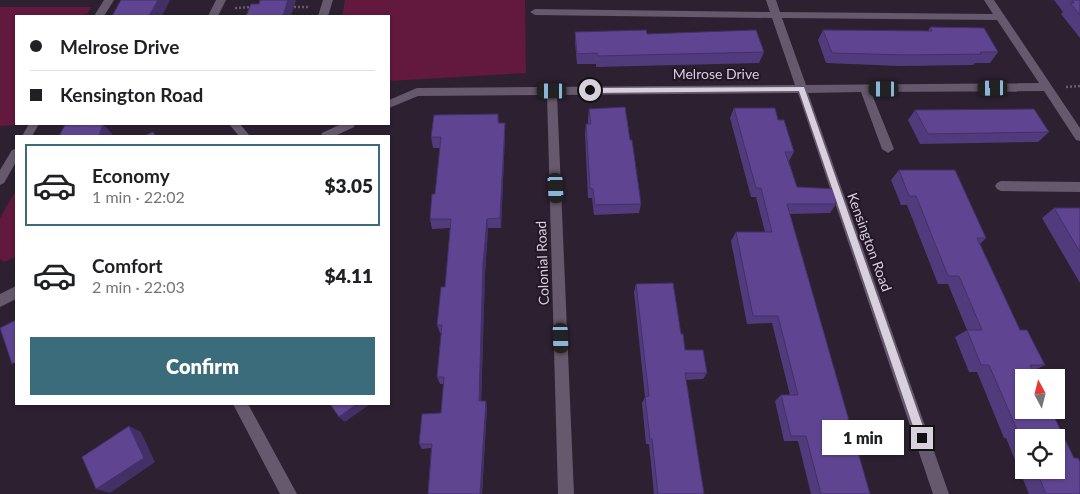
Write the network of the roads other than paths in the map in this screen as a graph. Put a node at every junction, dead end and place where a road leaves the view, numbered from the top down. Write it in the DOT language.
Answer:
graph roads {
  1 [pos="109,0"];
  2 [pos="771,0"];
  3 [pos="989,0"];
  4 [pos="535,12"];
  5 [pos="100,15"];
  6 [pos="777,15"];
  7 [pos="1000,17"];
  8 [pos="1046,87"];
  9 [pos="801,89"];
  10 [pos="865,89"];
  11 [pos="552,91"];
  12 [pos="390,104"];
  13 [pos="235,125"];
  14 [pos="348,125"];
  15 [pos="244,135"];
  16 [pos="328,135"];
  17 [pos="1080,138"];
  18 [pos="888,149"];
  19 [pos="15,155"];
  20 [pos="0,180"];
  21 [pos="1001,186"];
  22 [pos="1080,187"];
  23 [pos="15,293"];
  24 [pos="0,301"];
  25 [pos="241,405"];
  26 [pos="289,494"];
  27 [pos="566,494"];
  28 [pos="941,494"];
  1 -- 5 [label="street"];
  2 -- 6 [label="street, Kensington Road"];
  3 -- 7 [label="street"];
  4 -- 6 [label="street"];
  6 -- 7 [label="street"];
  6 -- 9 [label="street, Kensington Road"];
  7 -- 8 [label="street"];
  8 -- 10 [label="street, Melrose Drive"];
  8 -- 17 [label="street"];
  9 -- 10 [label="street, Melrose Drive"];
  9 -- 11 [label="street, Melrose Drive"];
  9 -- 28 [label="street, Kensington Road"];
  10 -- 18 [label="street"];
  11 -- 12 [label="street, Melrose Drive"];
  11 -- 27 [label="street, Colonial Road"];
  13 -- 15 [label="street"];
  14 -- 16 [label="street"];
  19 -- 20 [label="street"];
  21 -- 22 [label="street"];
  23 -- 24 [label="street"];
  25 -- 26 [label="street"];
}
